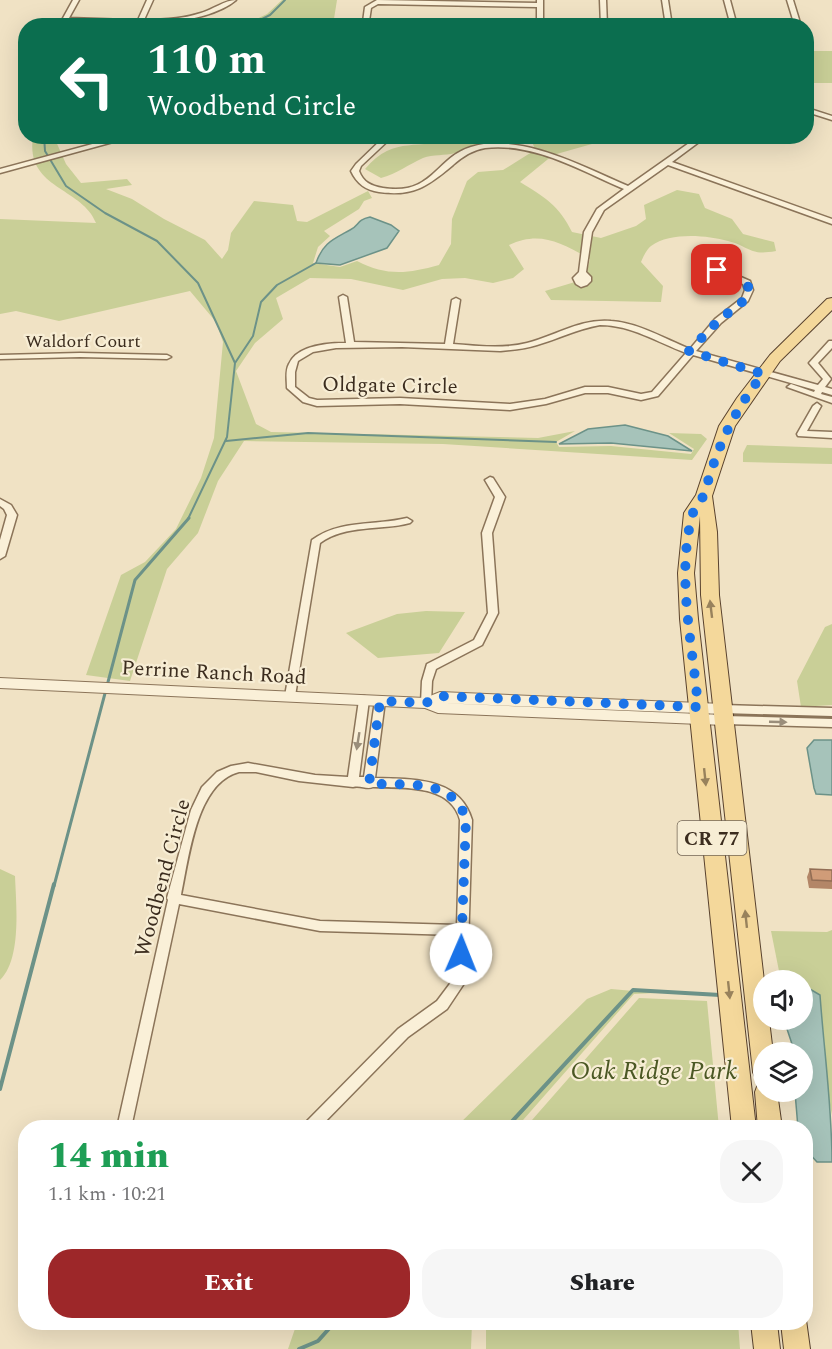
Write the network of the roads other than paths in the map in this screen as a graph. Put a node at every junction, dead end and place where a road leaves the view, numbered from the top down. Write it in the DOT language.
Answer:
graph roads {
  1 [pos="76,0"];
  2 [pos="150,0"];
  3 [pos="233,0"];
  4 [pos="603,0"];
  5 [pos="665,0"];
  6 [pos="727,0"];
  7 [pos="790,0"];
  8 [pos="540,2"];
  9 [pos="66,18"];
  10 [pos="142,18"];
  11 [pos="180,18"];
  12 [pos="367,18"];
  13 [pos="540,18"];
  14 [pos="604,18"];
  15 [pos="668,18"];
  16 [pos="732,18"];
  17 [pos="796,18"];
  18 [pos="814,113"];
  19 [pos="832,118"];
  20 [pos="102,144"];
  21 [pos="381,144"];
  22 [pos="692,144"];
  23 [pos="666,162"];
  24 [pos="0,171"];
  25 [pos="629,189"];
  26 [pos="832,222"];
  27 [pos="701,263"];
  28 [pos="582,275"];
  29 [pos="343,297"];
  30 [pos="456,300"];
  31 [pos="832,302"];
  32 [pos="832,343"];
  33 [pos="449,345"];
  34 [pos="351,346"];
  35 [pos="689,351"];
  36 [pos="0,357"];
  37 [pos="167,357"];
  38 [pos="766,375"];
  39 [pos="818,392"];
  40 [pos="832,392"];
  41 [pos="832,400"];
  42 [pos="817,406"];
  43 [pos="832,435"];
  44 [pos="490,480"];
  45 [pos="704,496"];
  46 [pos="0,502"];
  47 [pos="407,521"];
  48 [pos="0,556"];
  49 [pos="0,683"];
  50 [pos="290,696"];
  51 [pos="364,700"];
  52 [pos="380,701"];
  53 [pos="426,703"];
  54 [pos="832,712"];
  55 [pos="712,714"];
  56 [pos="832,723"];
  57 [pos="353,783"];
  58 [pos="369,784"];
  59 [pos="173,898"];
  60 [pos="461,930"];
  61 [pos="722,931"];
  62 [pos="752,975"];
  63 [pos="760,1042"];
  64 [pos="767,1102"];
  65 [pos="126,1120"];
  66 [pos="318,1120"];
  67 [pos="743,1120"];
  68 [pos="769,1120"];
  69 [pos="765,1330"];
  70 [pos="795,1330"];
  71 [pos="767,1349"];
  72 [pos="797,1349"];
  1 -- 9 [label="street"];
  2 -- 10 [label="street"];
  3 -- 11 [label="street"];
  4 -- 14 [label="street"];
  5 -- 15 [label="street"];
  6 -- 16 [label="street"];
  7 -- 17 [label="street"];
  8 -- 12 [label="street"];
  8 -- 13 [label="street"];
  18 -- 19 [label="street"];
  20 -- 24 [label="street"];
  21 -- 25 [label="street"];
  22 -- 23 [label="street"];
  23 -- 25 [label="street"];
  23 -- 26 [label="street"];
  25 -- 28 [label="street"];
  27 -- 35 [label="street"];
  29 -- 34 [label="street"];
  30 -- 33 [label="street"];
  31 -- 38 [label="main road, CR 77"];
  32 -- 39 [label="street"];
  33 -- 34 [label="street, Oldgate Circle"];
  33 -- 35 [label="street, Oldgate Circle"];
  34 -- 35 [label="street, Oldgate Circle"];
  35 -- 38 [label="street, Oldgate Circle"];
  36 -- 37 [label="street, Waldorf Court"];
  38 -- 39 [label="street, Oldgate Circle"];
  38 -- 45 [label="main road, CR 77"];
  39 -- 40 [label="street"];
  39 -- 41 [label="street"];
  42 -- 43 [label="street"];
  44 -- 53 [label="street"];
  55 -- 45 [label="main road, CR 77, one-way"];
  45 -- 55 [label="main road, CR 77"];
  46 -- 48 [label="street"];
  47 -- 50 [label="street"];
  49 -- 50 [label="street, Perrine Ranch Road"];
  50 -- 51 [label="street, Perrine Ranch Road"];
  51 -- 52 [label="street, Perrine Ranch Road"];
  51 -- 57 [label="street, one-way"];
  52 -- 53 [label="street, Perrine Ranch Road"];
  52 -- 58 [label="street"];
  53 -- 55 [label="street, Perrine Ranch Road"];
  54 -- 55 [label="street, Perrine Ranch Road"];
  55 -- 56 [label="street, Perrine Ranch Road, one-way"];
  55 -- 61 [label="main road, CR 77, one-way"];
  62 -- 55 [label="main road, CR 77, one-way"];
  57 -- 58 [label="street, Woodbend Circle"];
  57 -- 59 [label="street, Woodbend Circle"];
  58 -- 60 [label="street, Woodbend Circle"];
  59 -- 60 [label="street"];
  59 -- 65 [label="street, Woodbend Circle"];
  60 -- 66 [label="street, Woodbend Circle"];
  61 -- 62 [label="main road"];
  61 -- 67 [label="main road, CR 77, one-way"];
  62 -- 63 [label="main road, CR 77"];
  64 -- 68 [label="main road"];
  69 -- 71 [label="main road"];
  70 -- 72 [label="main road"];
}
